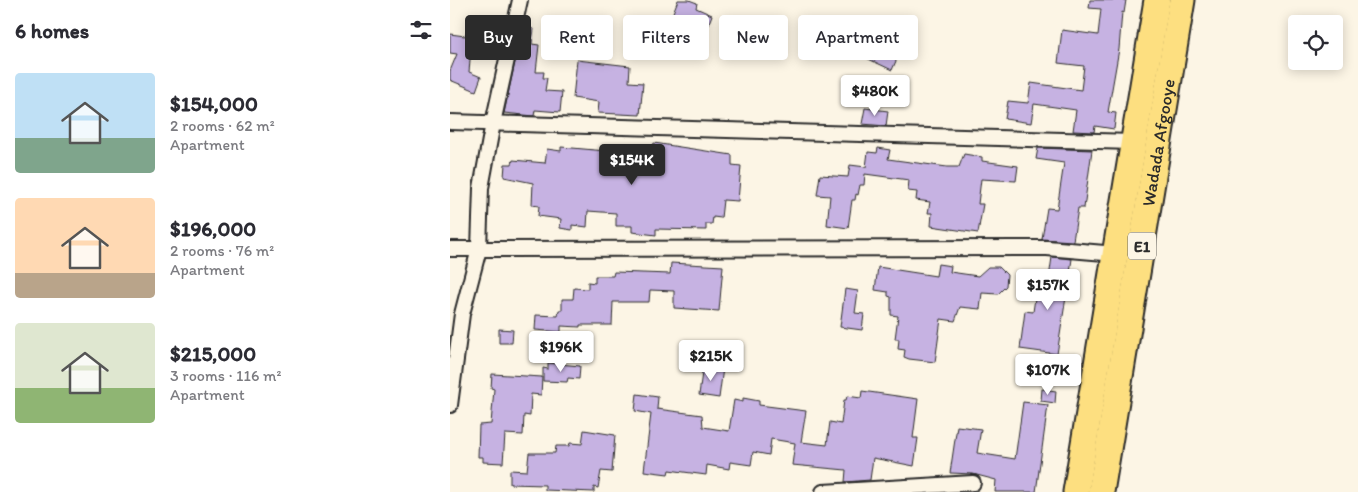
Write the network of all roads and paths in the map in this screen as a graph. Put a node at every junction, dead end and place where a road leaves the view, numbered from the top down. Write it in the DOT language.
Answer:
graph roads {
  1 [pos="520,0"];
  2 [pos="1157,0"];
  3 [pos="1182,0"];
  4 [pos="450,122"];
  5 [pos="493,123"];
  6 [pos="1133,142"];
  7 [pos="450,249"];
  8 [pos="479,249"];
  9 [pos="1116,254"];
  10 [pos="450,405"];
  11 [pos="973,483"];
  12 [pos="823,492"];
  13 [pos="1076,492"];
  14 [pos="1101,492"];
  1 -- 5 [label="street"];
  2 -- 6 [label="highway, Wadada Afgooye / E1"];
  3 -- 14 [label="highway, Wadada Afgooye / E1"];
  4 -- 5 [label="street"];
  5 -- 6 [label="street"];
  5 -- 8 [label="street"];
  6 -- 9 [label="highway, Wadada Afgooye / E1"];
  7 -- 8 [label="street"];
  8 -- 9 [label="street"];
  8 -- 10 [label="street"];
  9 -- 13 [label="highway, Wadada Afgooye / E1"];
  11 -- 12 [label="street"];
}
